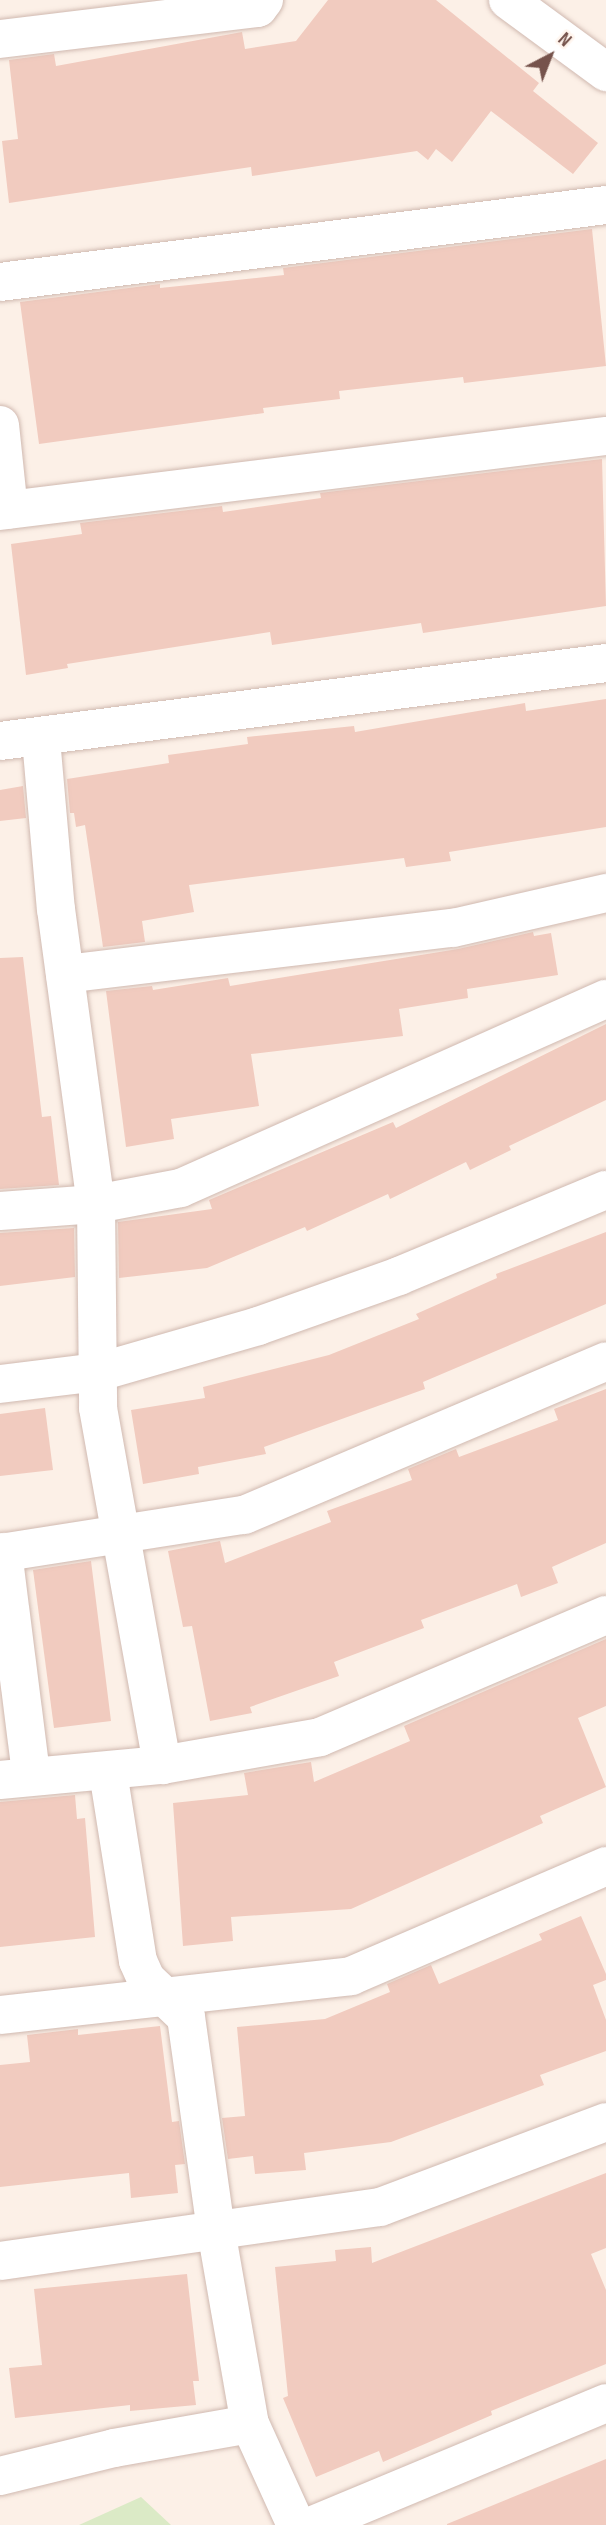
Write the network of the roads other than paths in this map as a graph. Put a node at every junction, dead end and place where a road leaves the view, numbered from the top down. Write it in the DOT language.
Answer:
graph roads {
  1 [pos="264,0"];
  2 [pos="508,0"];
  3 [pos="0,39"];
  4 [pos="606,72"];
  5 [pos="606,205"];
  6 [pos="0,282"];
  7 [pos="0,425"];
  8 [pos="606,436"];
  9 [pos="4,510"];
  10 [pos="606,663"];
  11 [pos="41,739"];
  12 [pos="0,741"];
  13 [pos="606,893"];
  14 [pos="65,974"];
  15 [pos="606,999"];
  16 [pos="606,1190"];
  17 [pos="96,1204"];
  18 [pos="0,1211"];
  19 [pos="606,1361"];
  20 [pos="99,1372"];
  21 [pos="0,1384"];
  22 [pos="121,1533"];
  23 [pos="2,1553"];
  24 [pos="606,1615"];
  25 [pos="162,1765"];
  26 [pos="108,1772"];
  27 [pos="16,1777"];
  28 [pos="606,1866"];
  29 [pos="162,1994"];
  30 [pos="0,2015"];
  31 [pos="606,2122"];
  32 [pos="216,2230"];
  33 [pos="0,2260"];
  34 [pos="606,2403"];
  35 [pos="250,2424"];
  36 [pos="0,2476"];
  37 [pos="296,2525"];
  38 [pos="313,2525"];
  1 -- 3 [label="street"];
  2 -- 4 [label="street"];
  5 -- 6 [label="street"];
  7 -- 9 [label="street"];
  8 -- 9 [label="street"];
  10 -- 11 [label="street"];
  11 -- 12 [label="street"];
  11 -- 14 [label="street"];
  13 -- 14 [label="street"];
  14 -- 17 [label="street"];
  15 -- 17 [label="street"];
  16 -- 20 [label="street"];
  17 -- 18 [label="street"];
  17 -- 20 [label="street"];
  19 -- 22 [label="street"];
  20 -- 21 [label="street"];
  20 -- 22 [label="street"];
  22 -- 23 [label="street"];
  22 -- 25 [label="street"];
  23 -- 27 [label="street"];
  24 -- 25 [label="street"];
  25 -- 26 [label="street"];
  26 -- 27 [label="street"];
  26 -- 29 [label="street"];
  28 -- 29 [label="street"];
  29 -- 30 [label="street"];
  29 -- 32 [label="street"];
  31 -- 32 [label="street"];
  32 -- 33 [label="street"];
  32 -- 35 [label="street"];
  34 -- 38 [label="street"];
  35 -- 36 [label="street"];
  35 -- 37 [label="street"];
}
